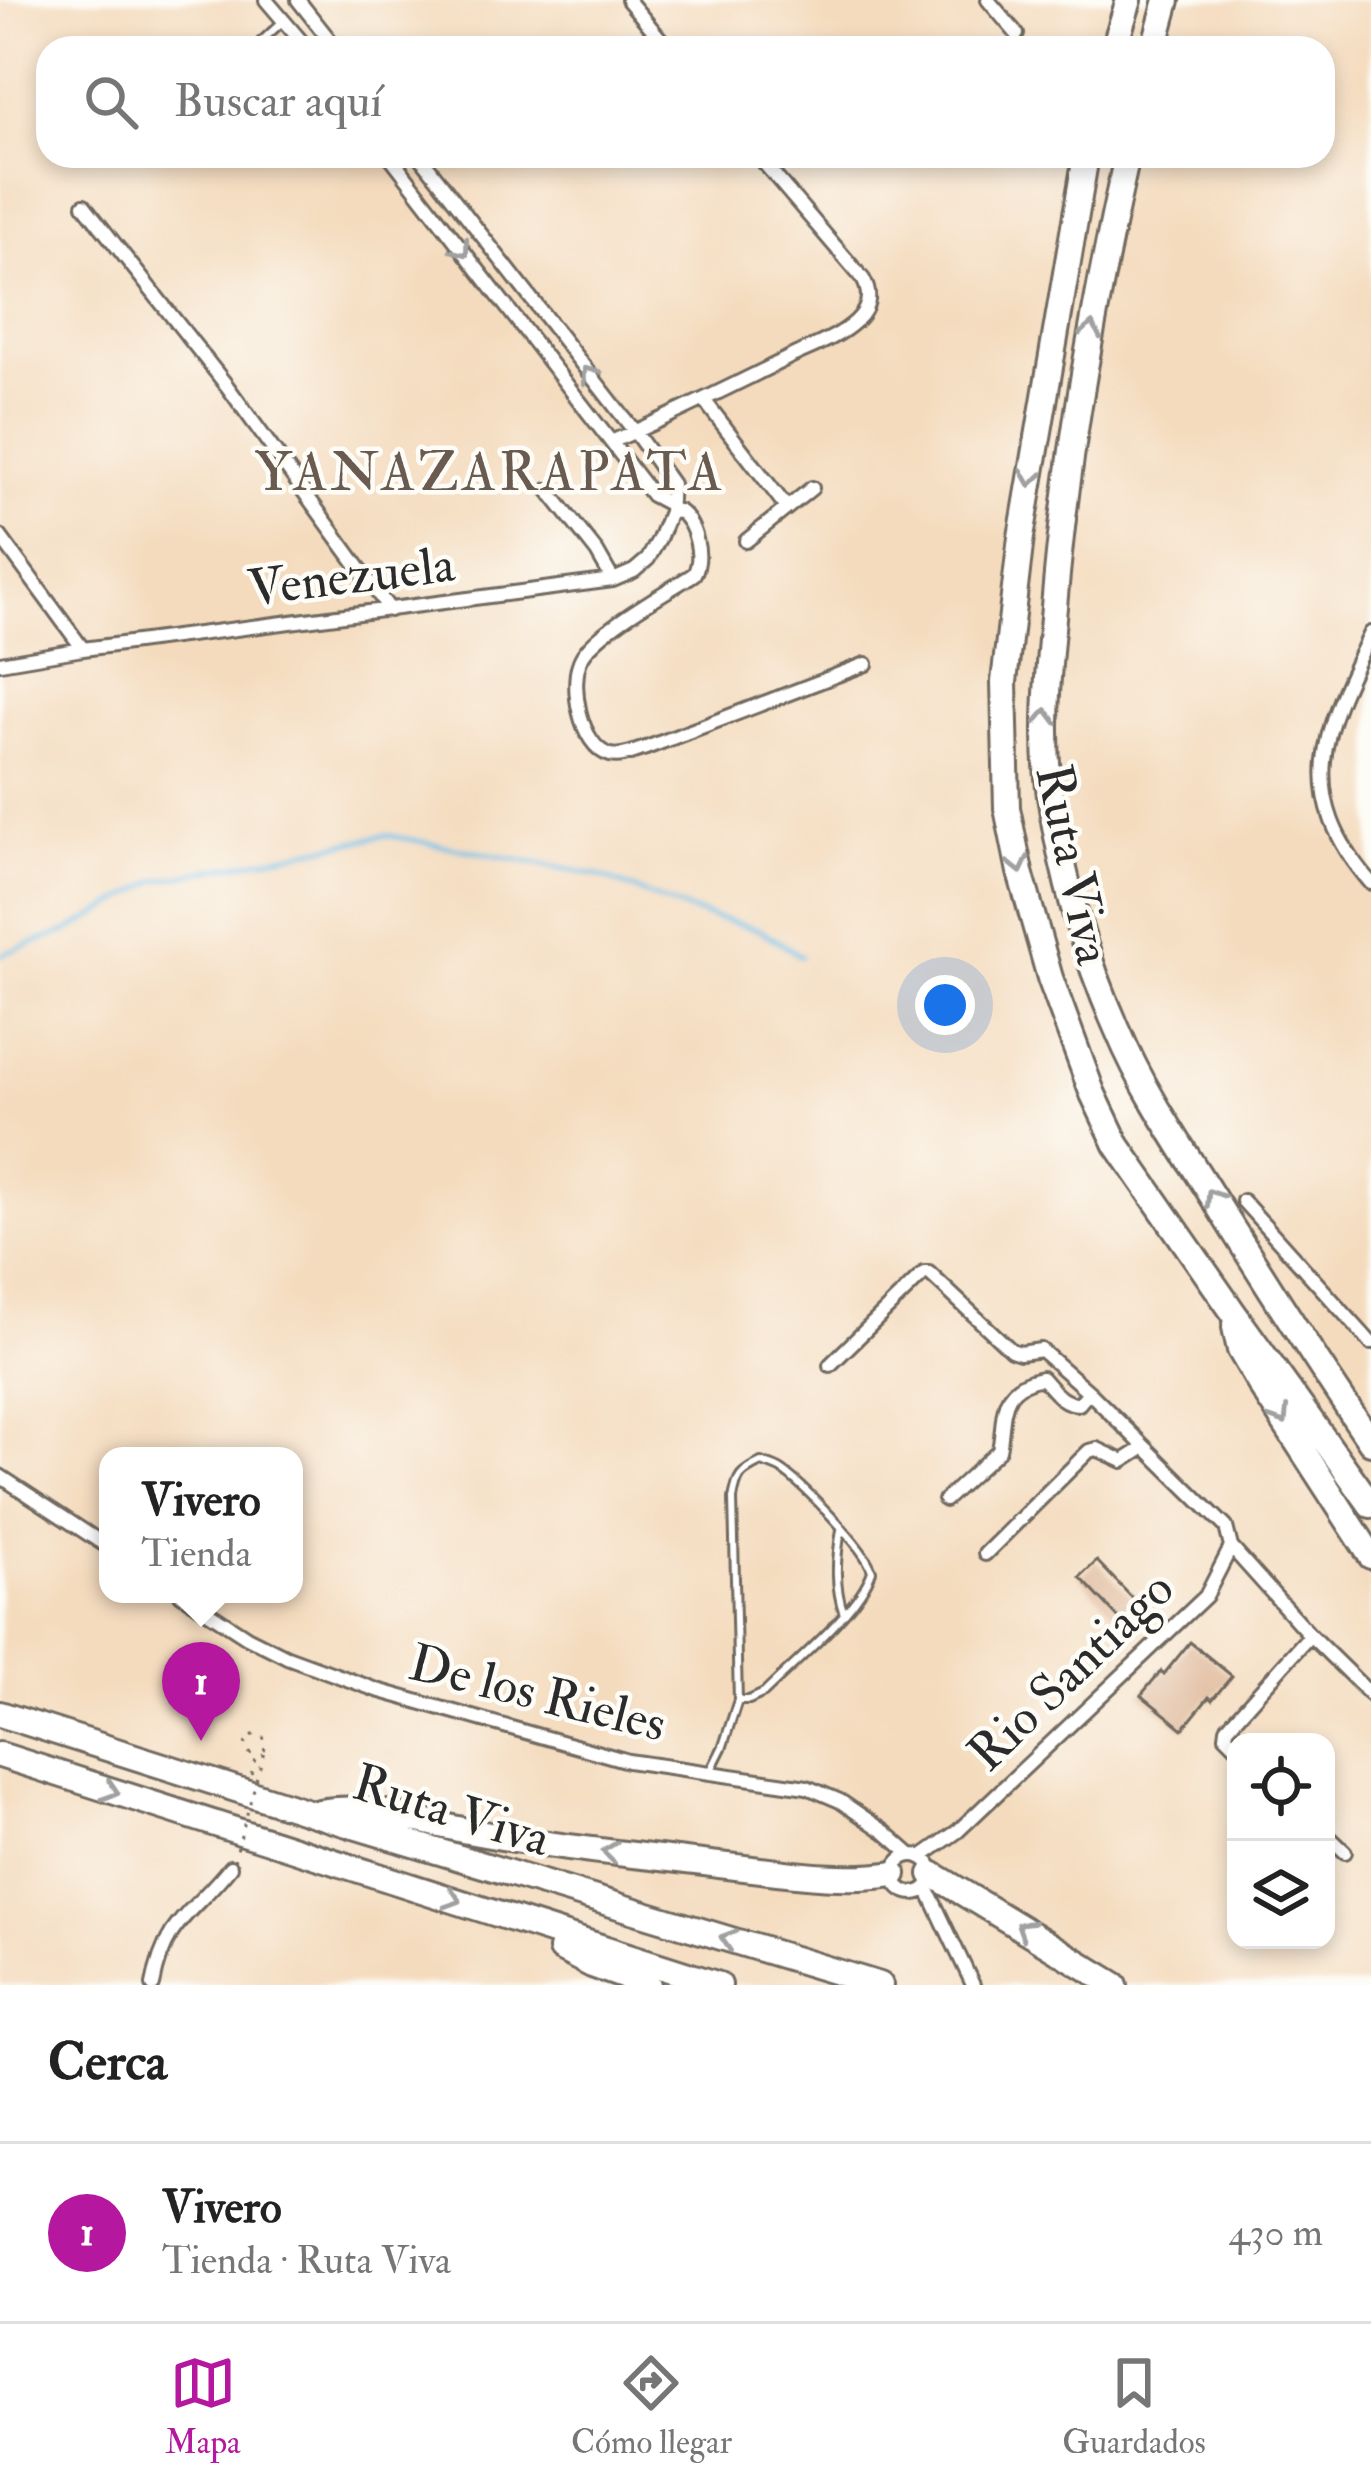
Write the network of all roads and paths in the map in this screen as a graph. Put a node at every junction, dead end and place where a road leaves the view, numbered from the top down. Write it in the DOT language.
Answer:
graph roads {
  1 [pos="266,0"];
  2 [pos="628,0"];
  3 [pos="988,0"];
  4 [pos="1129,0"];
  5 [pos="1167,0"];
  6 [pos="300,2"];
  7 [pos="283,20"];
  8 [pos="1017,34"];
  9 [pos="266,36"];
  10 [pos="297,36"];
  11 [pos="327,36"];
  12 [pos="658,36"];
  13 [pos="1118,36"];
  14 [pos="1157,36"];
  15 [pos="400,168"];
  16 [pos="429,168"];
  17 [pos="768,168"];
  18 [pos="1084,168"];
  19 [pos="1124,168"];
  20 [pos="84,205"];
  21 [pos="704,400"];
  22 [pos="634,432"];
  23 [pos="610,442"];
  24 [pos="812,488"];
  25 [pos="548,490"];
  26 [pos="787,508"];
  27 [pos="670,509"];
  28 [pos="0,536"];
  29 [pos="746,542"];
  30 [pos="613,580"];
  31 [pos="390,610"];
  32 [pos="1371,633"];
  33 [pos="83,649"];
  34 [pos="0,662"];
  35 [pos="866,664"];
  36 [pos="1371,883"];
  37 [pos="1243,1201"];
  38 [pos="1233,1312"];
  39 [pos="1371,1343"];
  40 [pos="830,1365"];
  41 [pos="1335,1390"];
  42 [pos="1089,1391"];
  43 [pos="1371,1417"];
  44 [pos="1371,1442"];
  45 [pos="1145,1447"];
  46 [pos="0,1476"];
  47 [pos="946,1500"];
  48 [pos="1371,1505"];
  49 [pos="841,1530"];
  50 [pos="99,1540"];
  51 [pos="1231,1547"];
  52 [pos="986,1554"];
  53 [pos="1371,1556"];
  54 [pos="195,1603"];
  55 [pos="844,1614"];
  56 [pos="1310,1635"];
  57 [pos="1371,1695"];
  58 [pos="739,1700"];
  59 [pos="0,1714"];
  60 [pos="1227,1737"];
  61 [pos="0,1755"];
  62 [pos="256,1755"];
  63 [pos="710,1773"];
  64 [pos="311,1814"];
  65 [pos="1333,1841"];
  66 [pos="1345,1852"];
  67 [pos="232,1864"];
  68 [pos="916,1868"];
  69 [pos="912,1894"];
  70 [pos="940,1919"];
  71 [pos="524,1924"];
  72 [pos="153,1985"];
  73 [pos="648,1985"];
  74 [pos="719,1985"];
  75 [pos="880,1985"];
  76 [pos="974,1985"];
  77 [pos="1115,1985"];
  1 -- 7 [label="street"];
  2 -- 12 [label="street"];
  3 -- 8 [label="street"];
  4 -- 13 [label="highway"];
  5 -- 14 [label="highway"];
  6 -- 7 [label="street"];
  6 -- 11 [label="street"];
  7 -- 9 [label="lane"];
  7 -- 10 [label="street"];
  15 -- 23 [label="street, one-way"];
  22 -- 16 [label="street, one-way"];
  17 -- 21 [label="street"];
  18 -- 38 [label="highway, Ruta Viva, one-way"];
  41 -- 19 [label="highway, Ruta Viva, one-way"];
  20 -- 31 [label="street"];
  21 -- 22 [label="street"];
  21 -- 26 [label="street"];
  22 -- 23 [label="street"];
  22 -- 27 [label="street"];
  23 -- 27 [label="street"];
  24 -- 26 [label="street"];
  25 -- 30 [label="street"];
  26 -- 29 [label="street"];
  27 -- 30 [label="street"];
  27 -- 35 [label="street"];
  28 -- 33 [label="street"];
  30 -- 31 [label="street, Venezuela"];
  31 -- 33 [label="street, Venezuela"];
  32 -- 36 [label="street"];
  33 -- 34 [label="street, Venezuela"];
  37 -- 39 [label="street"];
  38 -- 48 [label="highway, Ruta Viva"];
  38 -- 53 [label="highway, one-way"];
  40 -- 42 [label="street, Rio Santiago"];
  41 -- 43 [label="highway"];
  41 -- 44 [label="highway, Ruta Viva"];
  42 -- 45 [label="street, Rio Santiago"];
  42 -- 47 [label="street"];
  45 -- 51 [label="street, Rio Santiago"];
  45 -- 52 [label="street"];
  46 -- 50 [label="street"];
  49 -- 55 [label="lane"];
  49 -- 55 [label="lane"];
  49 -- 58 [label="lane"];
  51 -- 56 [label="street"];
  51 -- 68 [label="street, Rio Santiago"];
  54 -- 63 [label="street, De los Rieles"];
  55 -- 58 [label="lane"];
  56 -- 57 [label="street"];
  56 -- 60 [label="street"];
  58 -- 63 [label="lane"];
  59 -- 64 [label="highway, Ruta Viva"];
  61 -- 71 [label="highway, Ruta Viva, one-way"];
  62 -- 67 [label="path, bridge"];
  63 -- 68 [label="street, De los Rieles"];
  68 -- 64 [label="highway, one-way"];
  75 -- 64 [label="highway, Ruta Viva, one-way"];
  65 -- 66 [label="street"];
  67 -- 72 [label="street"];
  68 -- 69 [label="street, Rio Santiago"];
  68 -- 69 [label="street, De los Rieles"];
  68 -- 70 [label="street"];
  77 -- 68 [label="highway, one-way"];
  69 -- 70 [label="street, De los Rieles"];
  70 -- 76 [label="street"];
  71 -- 73 [label="highway"];
  71 -- 74 [label="highway, Ruta Viva"];
}
